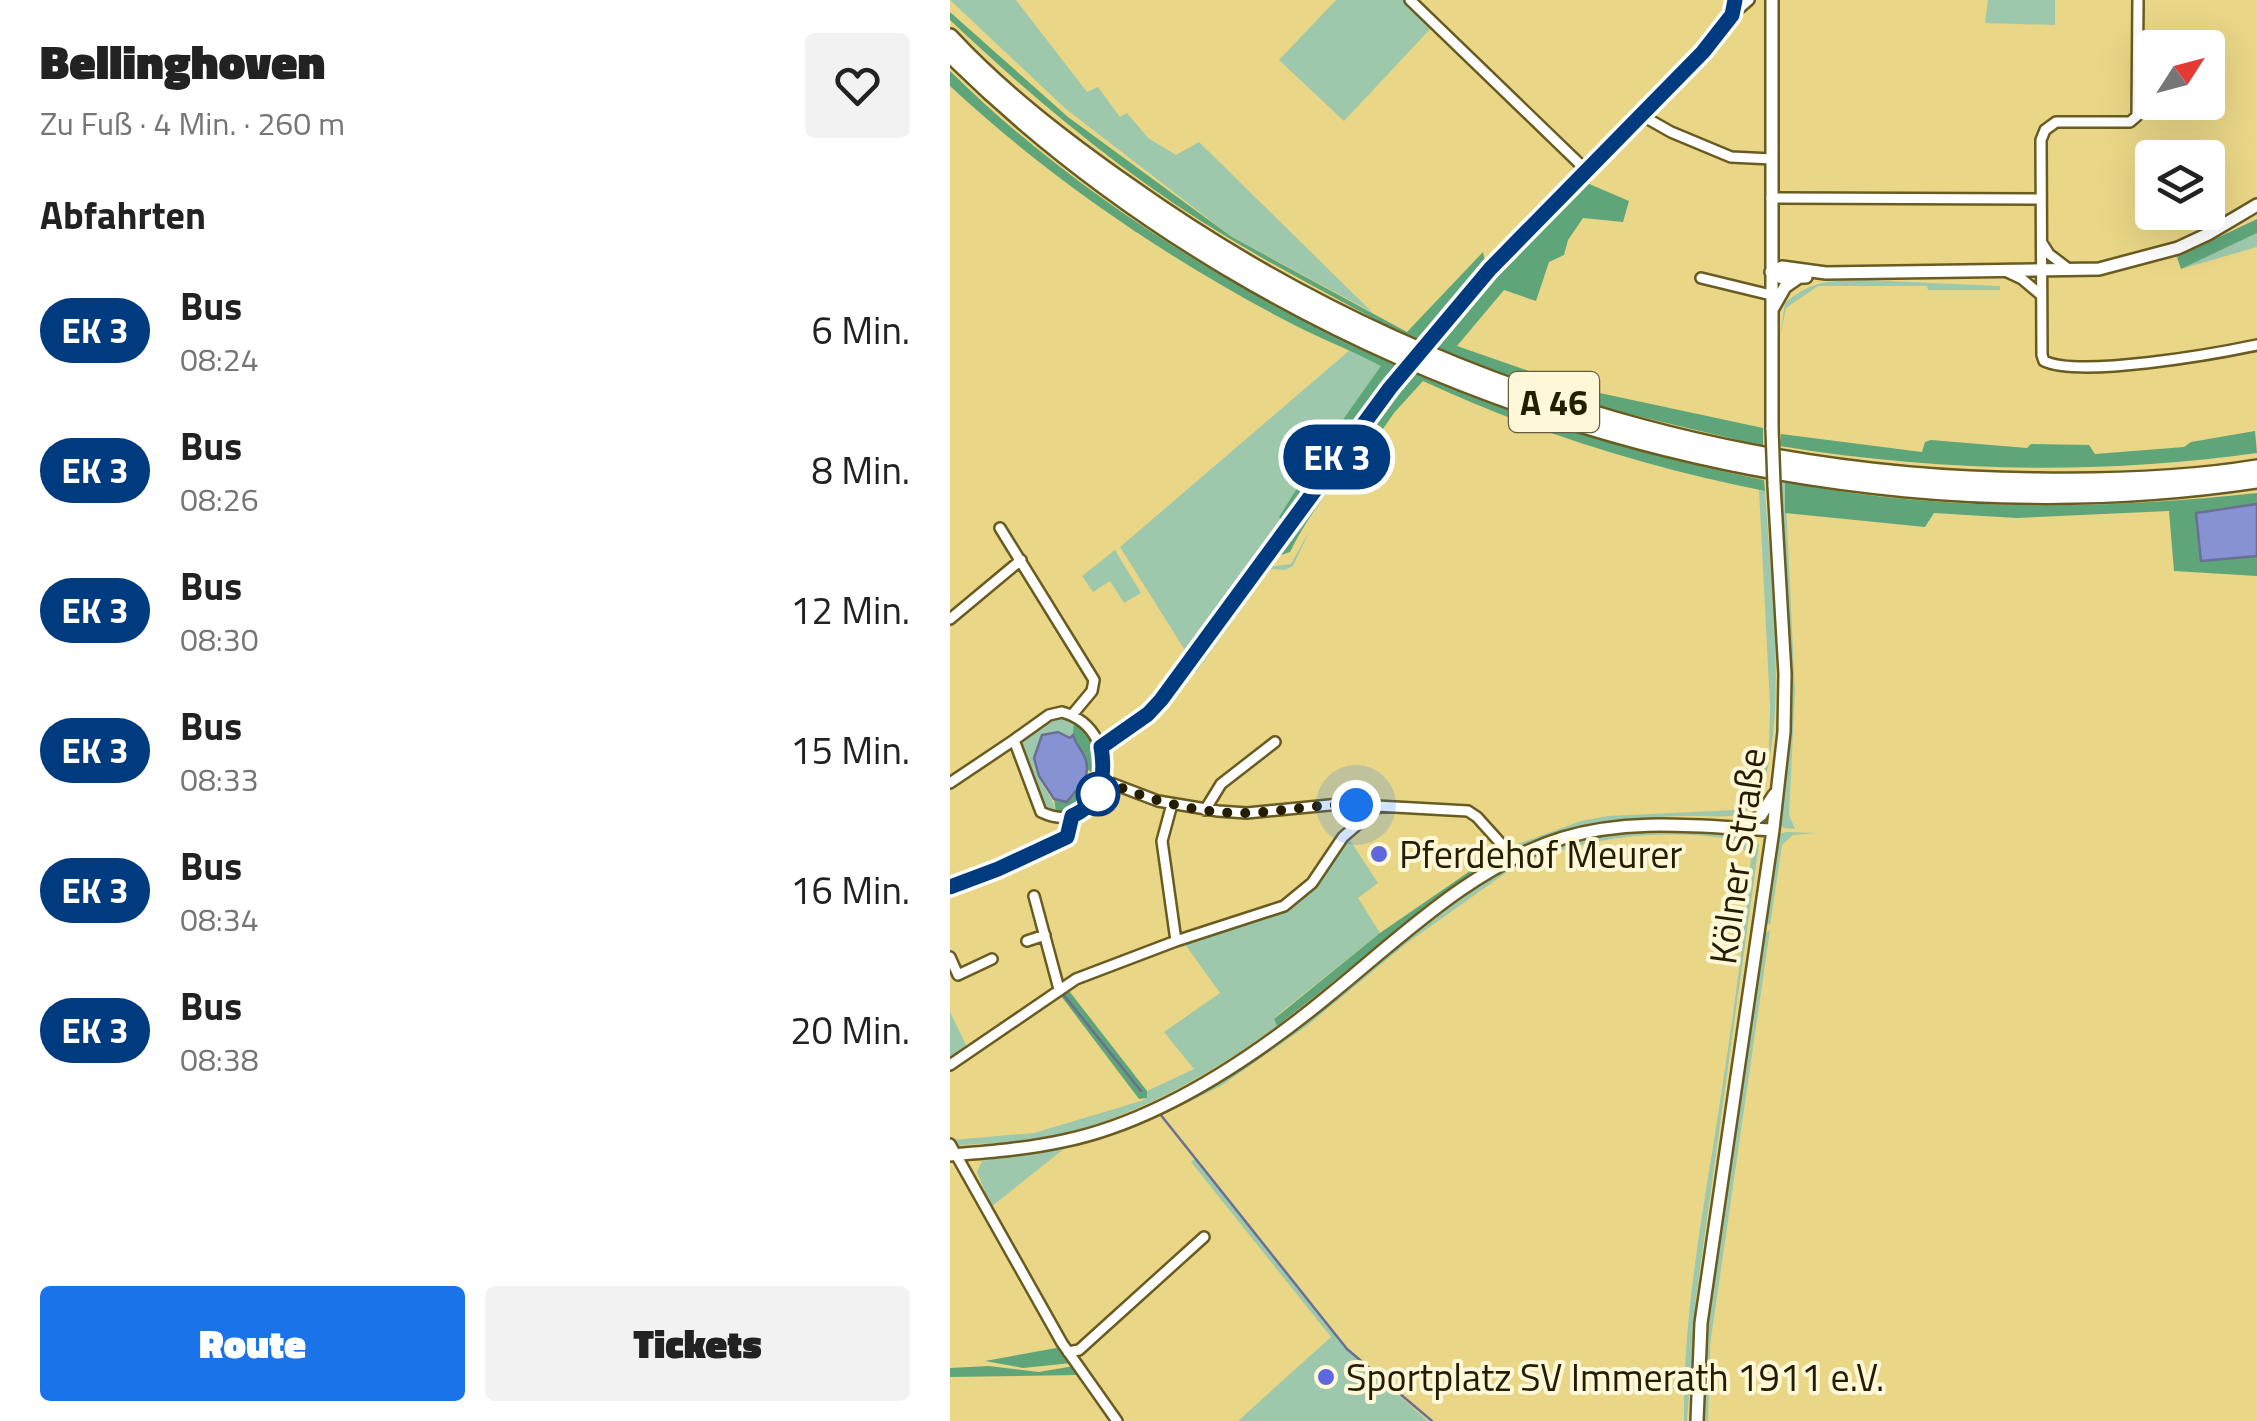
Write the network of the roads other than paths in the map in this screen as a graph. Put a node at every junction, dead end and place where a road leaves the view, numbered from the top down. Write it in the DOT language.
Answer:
graph roads {
  1 [pos="1410,0"];
  2 [pos="1734,0"];
  3 [pos="1749,0"];
  4 [pos="1772,0"];
  5 [pos="2138,0"];
  6 [pos="1732,15"];
  7 [pos="950,36"];
  8 [pos="950,54"];
  9 [pos="1641,115"];
  10 [pos="1772,159"];
  11 [pos="1586,170"];
  12 [pos="1772,198"];
  13 [pos="2041,199"];
  14 [pos="2257,205"];
  15 [pos="2040,241"];
  16 [pos="2072,271"];
  17 [pos="1772,272"];
  18 [pos="2006,272"];
  19 [pos="2041,272"];
  20 [pos="1826,273"];
  21 [pos="1701,278"];
  22 [pos="1798,278"];
  23 [pos="1772,295"];
  24 [pos="2040,295"];
  25 [pos="1771,312"];
  26 [pos="2257,345"];
  27 [pos="2257,468"];
  28 [pos="2257,480"];
  29 [pos="1000,528"];
  30 [pos="1021,560"];
  31 [pos="950,619"];
  32 [pos="1072,715"];
  33 [pos="1014,740"];
  34 [pos="1275,742"];
  35 [pos="1101,747"];
  36 [pos="1103,780"];
  37 [pos="950,783"];
  38 [pos="1778,790"];
  39 [pos="1172,804"];
  40 [pos="1378,807"];
  41 [pos="1205,810"];
  42 [pos="1072,816"];
  43 [pos="1744,828"];
  44 [pos="1774,830"];
  45 [pos="1513,857"];
  46 [pos="950,888"];
  47 [pos="1034,896"];
  48 [pos="1045,935"];
  49 [pos="1027,940"];
  50 [pos="1176,941"];
  51 [pos="950,957"];
  52 [pos="992,960"];
  53 [pos="1059,989"];
  54 [pos="950,1065"];
  55 [pos="952,1151"];
  56 [pos="1204,1237"];
  57 [pos="1068,1352"];
  58 [pos="1117,1421"];
  59 [pos="1698,1421"];
  1 -- 11 [label="street"];
  2 -- 6 [label="street"];
  3 -- 6 [label="street"];
  4 -- 10 [label="main road, Kölner Straße"];
  5 -- 13 [label="street"];
  6 -- 9 [label="street"];
  7 -- 27 [label="highway, A 46"];
  8 -- 28 [label="highway, A 46"];
  9 -- 10 [label="street"];
  9 -- 11 [label="street"];
  10 -- 12 [label="main road, Kölner Straße"];
  11 -- 35 [label="street, bridge"];
  12 -- 13 [label="street"];
  12 -- 17 [label="main road, Kölner Straße"];
  13 -- 15 [label="street"];
  14 -- 16 [label="main road"];
  15 -- 16 [label="street"];
  15 -- 19 [label="street"];
  16 -- 19 [label="main road"];
  17 -- 20 [label="main road"];
  17 -- 22 [label="main road"];
  17 -- 23 [label="main road, Kölner Straße"];
  18 -- 19 [label="main road"];
  18 -- 20 [label="main road"];
  18 -- 24 [label="street"];
  19 -- 24 [label="street"];
  20 -- 22 [label="main road"];
  21 -- 23 [label="street"];
  22 -- 25 [label="main road"];
  23 -- 25 [label="main road, Kölner Straße"];
  24 -- 26 [label="street"];
  25 -- 38 [label="main road, Kölner Straße, bridge"];
  29 -- 30 [label="street"];
  30 -- 31 [label="street"];
  30 -- 32 [label="street"];
  32 -- 33 [label="street"];
  32 -- 35 [label="street"];
  33 -- 37 [label="street"];
  33 -- 42 [label="street"];
  34 -- 41 [label="street"];
  35 -- 36 [label="street"];
  36 -- 39 [label="street"];
  36 -- 42 [label="street"];
  38 -- 43 [label="main road"];
  38 -- 44 [label="main road, Kölner Straße"];
  39 -- 41 [label="street"];
  39 -- 50 [label="street"];
  40 -- 41 [label="street"];
  40 -- 45 [label="street"];
  40 -- 50 [label="street"];
  42 -- 46 [label="street"];
  43 -- 44 [label="main road"];
  43 -- 45 [label="main road"];
  44 -- 59 [label="main road, Kölner Straße"];
  45 -- 55 [label="main road"];
  47 -- 48 [label="street"];
  48 -- 49 [label="street"];
  48 -- 53 [label="street"];
  50 -- 53 [label="street"];
  51 -- 52 [label="street"];
  53 -- 54 [label="street"];
  55 -- 57 [label="street"];
  56 -- 57 [label="street"];
  57 -- 58 [label="street"];
}
